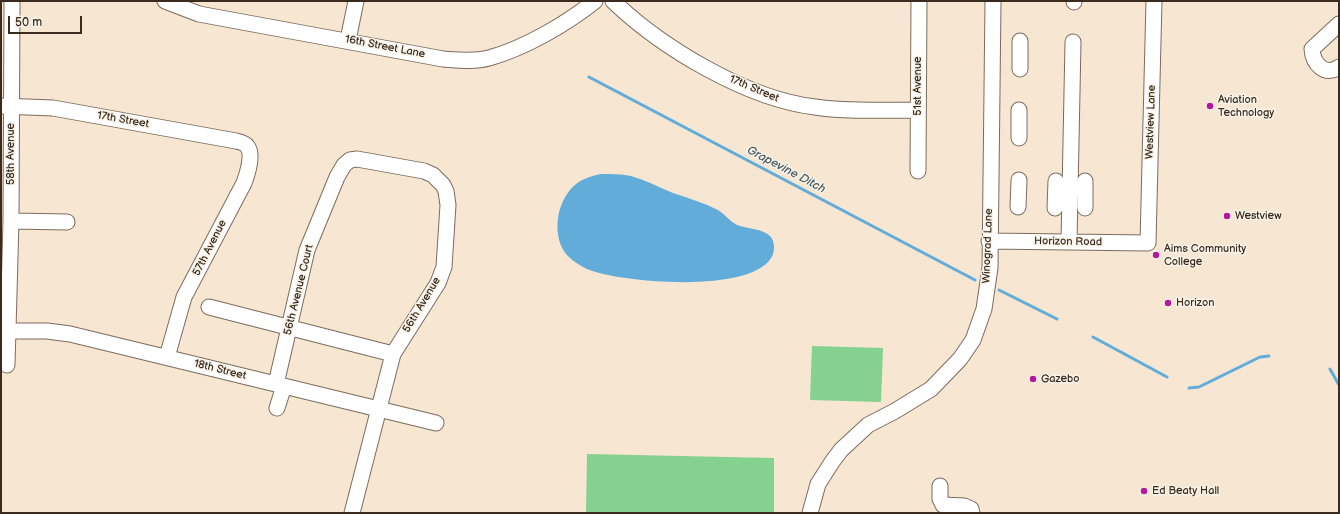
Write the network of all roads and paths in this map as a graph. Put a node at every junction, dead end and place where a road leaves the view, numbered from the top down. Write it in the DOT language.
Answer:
graph roads {
  1 [pos="12,1"];
  2 [pos="165,1"];
  3 [pos="356,1"];
  4 [pos="595,1"];
  5 [pos="613,1"];
  6 [pos="919,1"];
  7 [pos="993,1"];
  8 [pos="1154,1"];
  9 [pos="1339,24"];
  10 [pos="348,40"];
  11 [pos="1020,41"];
  12 [pos="1073,42"];
  13 [pos="1339,66"];
  14 [pos="1020,69"];
  15 [pos="6,106"];
  16 [pos="918,110"];
  17 [pos="1020,110"];
  18 [pos="1019,138"];
  19 [pos="243,143"];
  20 [pos="354,160"];
  21 [pos="918,171"];
  22 [pos="1019,180"];
  23 [pos="1056,181"];
  24 [pos="1085,181"];
  25 [pos="1018,207"];
  26 [pos="1055,208"];
  27 [pos="1085,208"];
  28 [pos="11,221"];
  29 [pos="67,222"];
  30 [pos="989,241"];
  31 [pos="1069,242"];
  32 [pos="1148,243"];
  33 [pos="209,307"];
  34 [pos="289,327"];
  35 [pos="5,332"];
  36 [pos="393,354"];
  37 [pos="166,357"];
  38 [pos="7,365"];
  39 [pos="280,385"];
  40 [pos="277,408"];
  41 [pos="378,409"];
  42 [pos="436,423"];
  43 [pos="940,486"];
  44 [pos="351,504"];
  45 [pos="810,513"];
  46 [pos="972,513"];
  1 -- 15 [label="street, 58th Avenue"];
  2 -- 10 [label="street, 16th Street Lane"];
  3 -- 10 [label="street"];
  4 -- 10 [label="street, 16th Street Lane"];
  5 -- 16 [label="street, 17th Street"];
  6 -- 16 [label="street, 51st Avenue"];
  7 -- 30 [label="street, Winograd Lane"];
  8 -- 32 [label="street, Westview Lane"];
  9 -- 13 [label="street"];
  11 -- 14 [label="street"];
  12 -- 31 [label="street"];
  15 -- 19 [label="street, 17th Street"];
  15 -- 28 [label="street, 58th Avenue"];
  16 -- 21 [label="street, 51st Avenue"];
  17 -- 18 [label="street"];
  19 -- 37 [label="street, 57th Avenue"];
  20 -- 34 [label="street, 56th Avenue Court"];
  20 -- 36 [label="street, 56th Avenue"];
  22 -- 25 [label="street"];
  23 -- 26 [label="street"];
  24 -- 27 [label="street"];
  28 -- 29 [label="street"];
  28 -- 35 [label="street, 58th Avenue"];
  30 -- 31 [label="street, Horizon Road"];
  30 -- 45 [label="street, Winograd Lane"];
  31 -- 32 [label="street, Horizon Road"];
  33 -- 34 [label="street"];
  34 -- 36 [label="street"];
  34 -- 39 [label="street, 56th Avenue Court"];
  35 -- 37 [label="street, 18th Street"];
  35 -- 38 [label="street, 58th Avenue"];
  36 -- 41 [label="street, 56th Avenue"];
  37 -- 39 [label="street, 18th Street"];
  39 -- 40 [label="street, 56th Avenue Court"];
  39 -- 41 [label="street, 18th Street"];
  41 -- 42 [label="street, 18th Street"];
  41 -- 44 [label="street, 56th Avenue"];
  43 -- 46 [label="street"];
}
